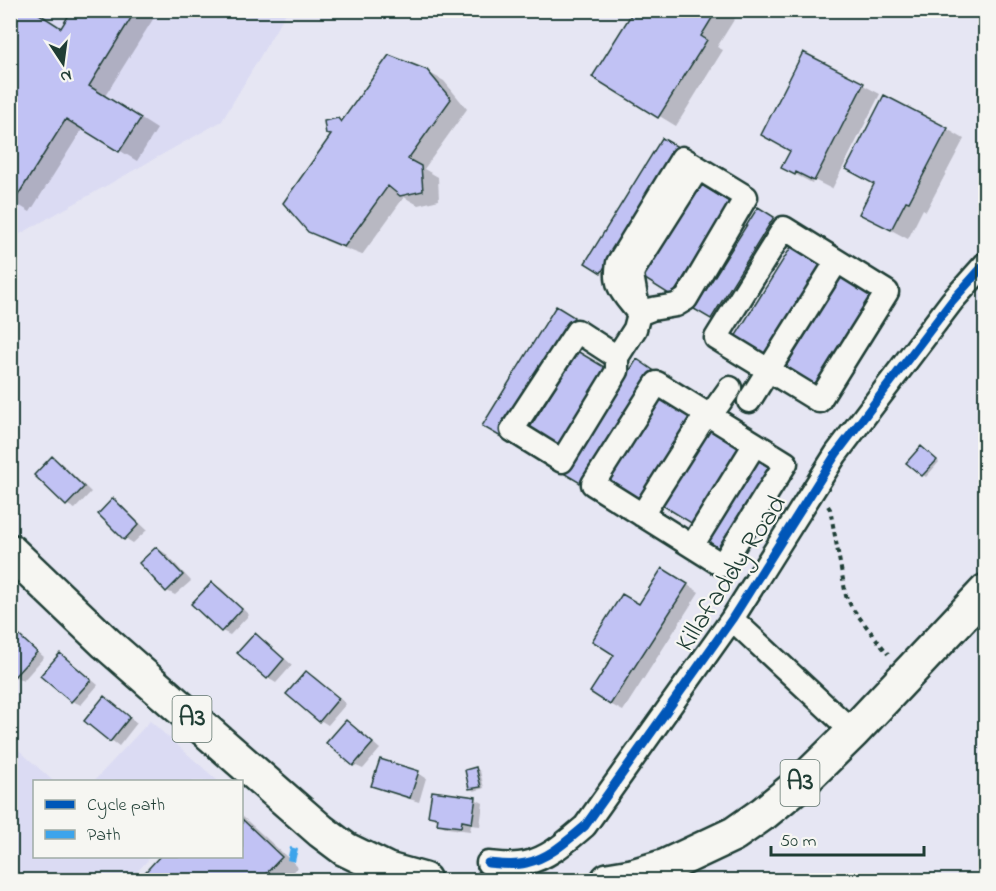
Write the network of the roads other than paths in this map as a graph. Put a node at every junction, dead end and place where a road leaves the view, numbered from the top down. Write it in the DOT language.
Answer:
graph roads {
  1 [pos="837,261"];
  2 [pos="986,263"];
  3 [pos="637,321"];
  4 [pos="617,357"];
  5 [pos="769,370"];
  6 [pos="730,388"];
  7 [pos="749,400"];
  8 [pos="710,416"];
  9 [pos="755,444"];
  10 [pos="642,515"];
  11 [pos="692,546"];
  12 [pos="10,551"];
  13 [pos="986,591"];
  14 [pos="732,619"];
  15 [pos="853,732"];
  16 [pos="488,863"];
  17 [pos="385,875"];
  18 [pos="424,880"];
  19 [pos="608,880"];
  1 -- 5 [label="street"];
  1 -- 5 [label="street"];
  1 -- 5 [label="street"];
  2 -- 14 [label="street, Killafaddy Road"];
  3 -- 3 [label="street"];
  3 -- 4 [label="street"];
  4 -- 4 [label="street"];
  5 -- 7 [label="street"];
  6 -- 8 [label="street"];
  8 -- 9 [label="street"];
  8 -- 10 [label="street"];
  8 -- 10 [label="street"];
  9 -- 11 [label="street"];
  9 -- 11 [label="street"];
  10 -- 11 [label="street"];
  12 -- 17 [label="highway, A3"];
  13 -- 15 [label="highway, A3"];
  14 -- 15 [label="street, Killafaddy Road"];
  14 -- 16 [label="street, Killafaddy Road"];
  15 -- 19 [label="highway, A3"];
  17 -- 18 [label="highway, A3"];
}
